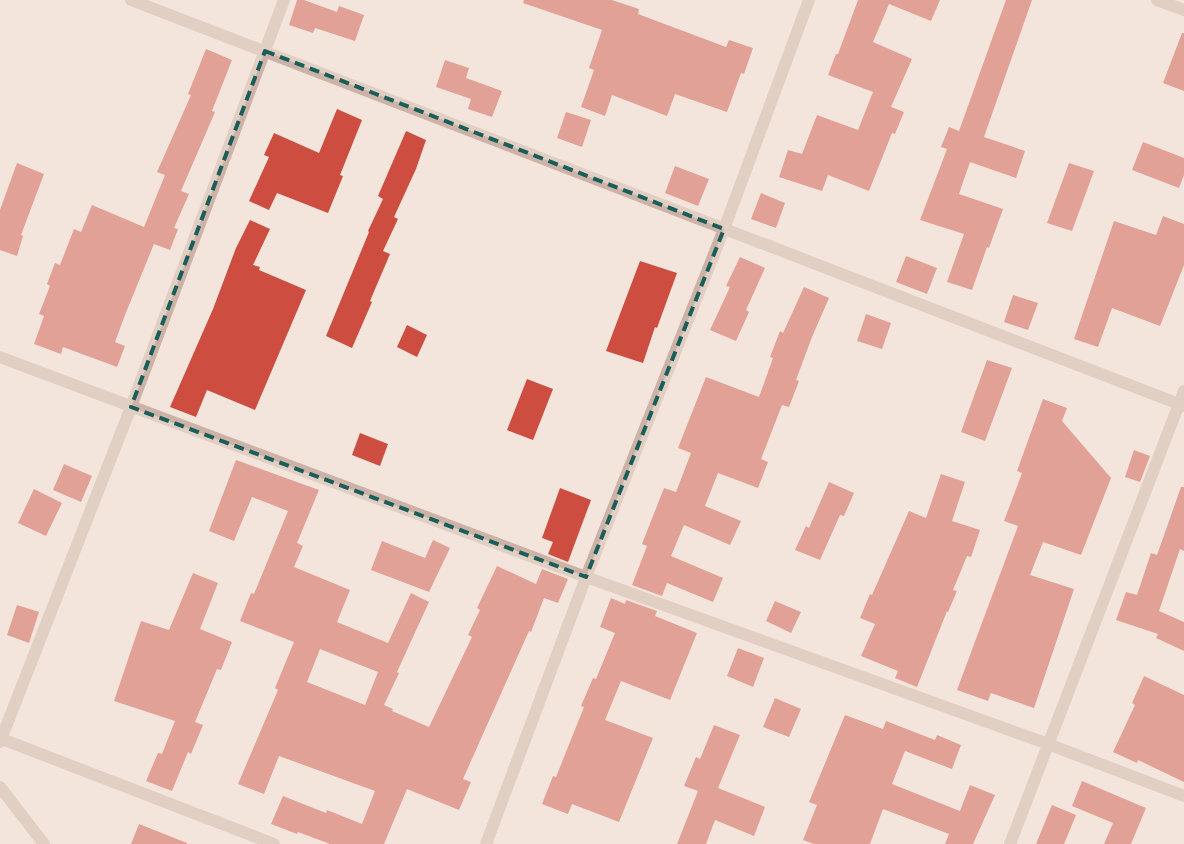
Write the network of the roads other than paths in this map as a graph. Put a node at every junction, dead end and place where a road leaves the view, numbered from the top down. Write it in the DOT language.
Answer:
graph roads {
  1 [pos="131,0"];
  2 [pos="284,0"];
  3 [pos="809,0"];
  4 [pos="1157,0"];
  5 [pos="1184,10"];
  6 [pos="265,52"];
  7 [pos="724,229"];
  8 [pos="0,357"];
  9 [pos="1184,391"];
  10 [pos="1182,405"];
  11 [pos="131,407"];
  12 [pos="586,577"];
  13 [pos="1,741"];
  14 [pos="1048,744"];
  15 [pos="0,787"];
  16 [pos="1184,796"];
  17 [pos="44,844"];
  18 [pos="274,844"];
  19 [pos="486,844"];
  20 [pos="1010,844"];
  1 -- 6 [label="street"];
  2 -- 6 [label="street"];
  3 -- 7 [label="street"];
  4 -- 5 [label="street"];
  6 -- 7 [label="street"];
  6 -- 11 [label="street"];
  7 -- 10 [label="street"];
  7 -- 12 [label="street"];
  8 -- 11 [label="street"];
  9 -- 10 [label="street"];
  10 -- 14 [label="street"];
  11 -- 12 [label="street"];
  11 -- 13 [label="street"];
  12 -- 14 [label="street"];
  12 -- 19 [label="street"];
  13 -- 18 [label="street"];
  14 -- 16 [label="street"];
  14 -- 20 [label="street"];
  15 -- 17 [label="street"];
}
